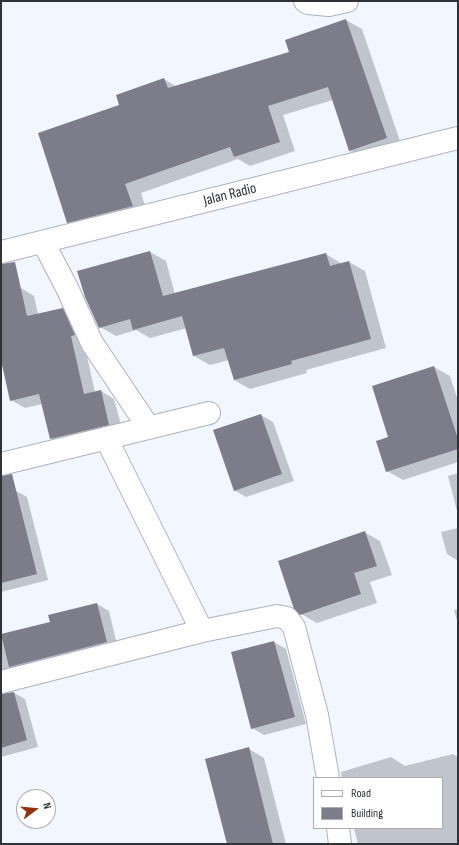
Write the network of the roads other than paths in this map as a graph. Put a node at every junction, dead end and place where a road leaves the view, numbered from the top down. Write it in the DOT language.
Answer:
graph roads {
  1 [pos="305,1"];
  2 [pos="347,1"];
  3 [pos="458,138"];
  4 [pos="43,242"];
  5 [pos="1,252"];
  6 [pos="208,413"];
  7 [pos="149,428"];
  8 [pos="106,438"];
  9 [pos="1,464"];
  10 [pos="202,631"];
  11 [pos="1,682"];
  12 [pos="328,777"];
  13 [pos="338,829"];
  14 [pos="340,844"];
  1 -- 2 [label="street"];
  3 -- 4 [label="street, Jalan Radio"];
  4 -- 5 [label="street, Jalan Radio"];
  4 -- 7 [label="street"];
  6 -- 7 [label="street"];
  7 -- 8 [label="street"];
  8 -- 9 [label="street"];
  8 -- 10 [label="street"];
  10 -- 11 [label="street"];
  10 -- 12 [label="street"];
  13 -- 14 [label="street"];
}
